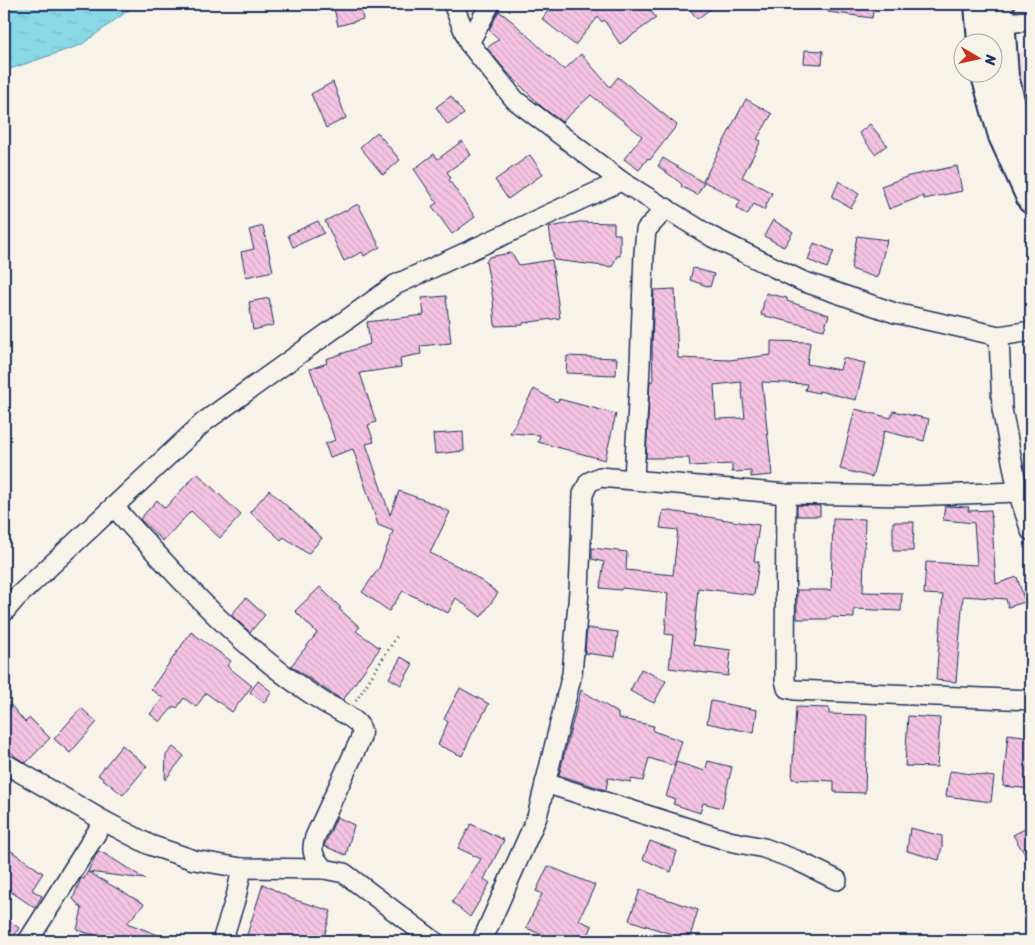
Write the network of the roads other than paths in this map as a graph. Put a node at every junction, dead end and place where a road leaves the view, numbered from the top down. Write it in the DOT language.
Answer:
graph roads {
  1 [pos="453,4"];
  2 [pos="490,4"];
  3 [pos="978,4"];
  4 [pos="1000,13"];
  5 [pos="1031,20"];
  6 [pos="980,32"];
  7 [pos="469,43"];
  8 [pos="987,82"];
  9 [pos="1031,156"];
  10 [pos="621,181"];
  11 [pos="1031,200"];
  12 [pos="666,208"];
  13 [pos="1031,331"];
  14 [pos="999,336"];
  15 [pos="634,480"];
  16 [pos="1018,492"];
  17 [pos="786,494"];
  18 [pos="114,507"];
  19 [pos="1031,530"];
  20 [pos="4,612"];
  21 [pos="1031,700"];
  22 [pos="4,763"];
  23 [pos="546,783"];
  24 [pos="104,821"];
  25 [pos="242,868"];
  26 [pos="324,869"];
  27 [pos="836,880"];
  28 [pos="28,941"];
  29 [pos="222,941"];
  30 [pos="434,941"];
  31 [pos="482,941"];
  1 -- 7 [label="street"];
  2 -- 7 [label="street"];
  3 -- 6 [label="main road"];
  4 -- 5 [label="street"];
  4 -- 9 [label="main road"];
  7 -- 10 [label="street"];
  8 -- 11 [label="main road"];
  10 -- 12 [label="street"];
  10 -- 18 [label="street"];
  12 -- 14 [label="street"];
  12 -- 15 [label="street"];
  13 -- 14 [label="street"];
  14 -- 16 [label="street"];
  15 -- 17 [label="street"];
  15 -- 23 [label="street"];
  16 -- 17 [label="street"];
  16 -- 19 [label="street"];
  17 -- 21 [label="street"];
  18 -- 20 [label="street"];
  18 -- 26 [label="street"];
  22 -- 24 [label="street"];
  23 -- 27 [label="street"];
  23 -- 31 [label="street"];
  24 -- 25 [label="street"];
  24 -- 28 [label="street"];
  25 -- 26 [label="street"];
  25 -- 29 [label="street"];
  26 -- 30 [label="street"];
}
